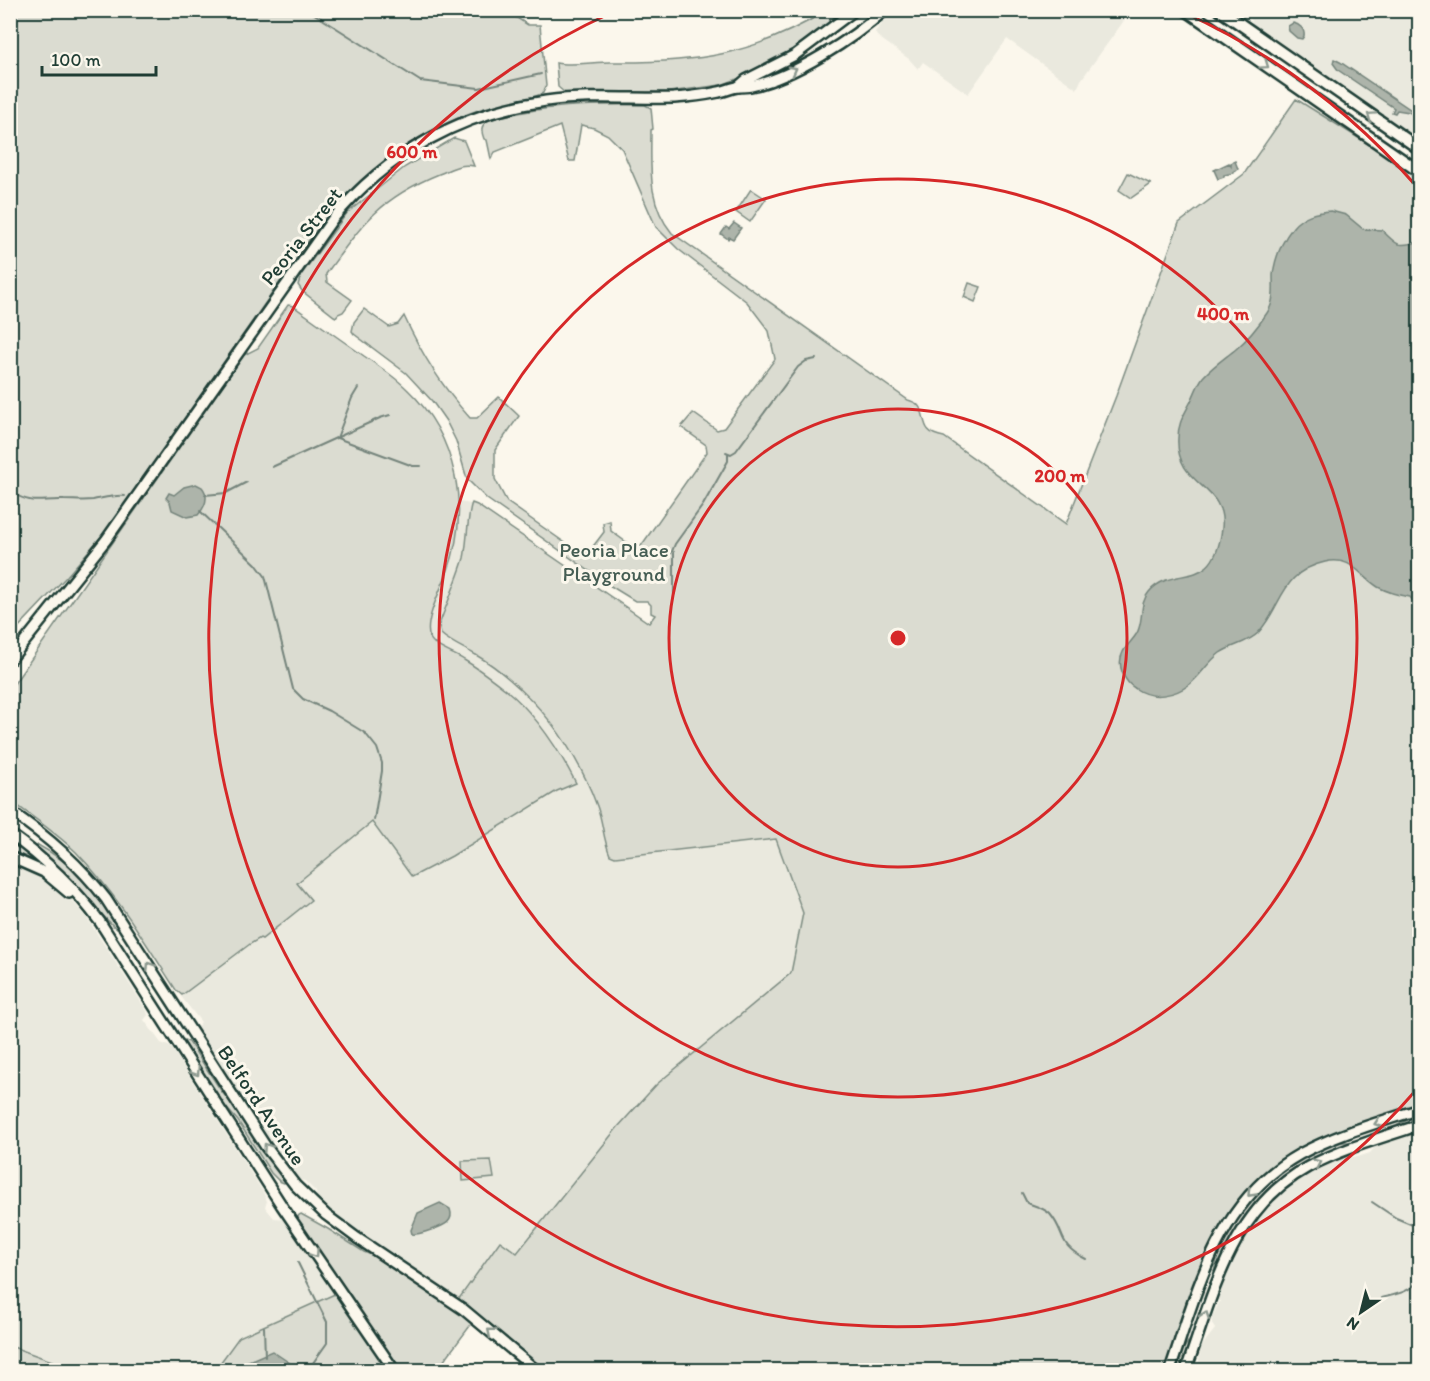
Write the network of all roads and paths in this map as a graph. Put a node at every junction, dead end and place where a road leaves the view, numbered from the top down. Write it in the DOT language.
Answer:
graph roads {
  1 [pos="855,10"];
  2 [pos="885,10"];
  3 [pos="1186,10"];
  4 [pos="1220,10"];
  5 [pos="738,87"];
  6 [pos="1419,149"];
  7 [pos="1419,172"];
  8 [pos="10,660"];
  9 [pos="10,811"];
  10 [pos="10,834"];
  11 [pos="10,857"];
  12 [pos="80,897"];
  13 [pos="1419,1109"];
  14 [pos="1419,1125"];
  15 [pos="394,1371"];
  16 [pos="536,1371"];
  17 [pos="1170,1371"];
  18 [pos="1186,1371"];
  1 -- 5 [label="main road, Peoria Street"];
  5 -- 2 [label="main road, Peoria Street, one-way"];
  3 -- 7 [label="main road, one-way"];
  6 -- 4 [label="main road, one-way"];
  5 -- 8 [label="main road, Peoria Street"];
  16 -- 9 [label="main road, Belford Avenue, one-way"];
  10 -- 12 [label="main road, Belford Avenue"];
  11 -- 12 [label="main road"];
  12 -- 15 [label="main road, Belford Avenue, one-way"];
  13 -- 17 [label="main road, one-way"];
  18 -- 14 [label="main road, one-way"];
}
